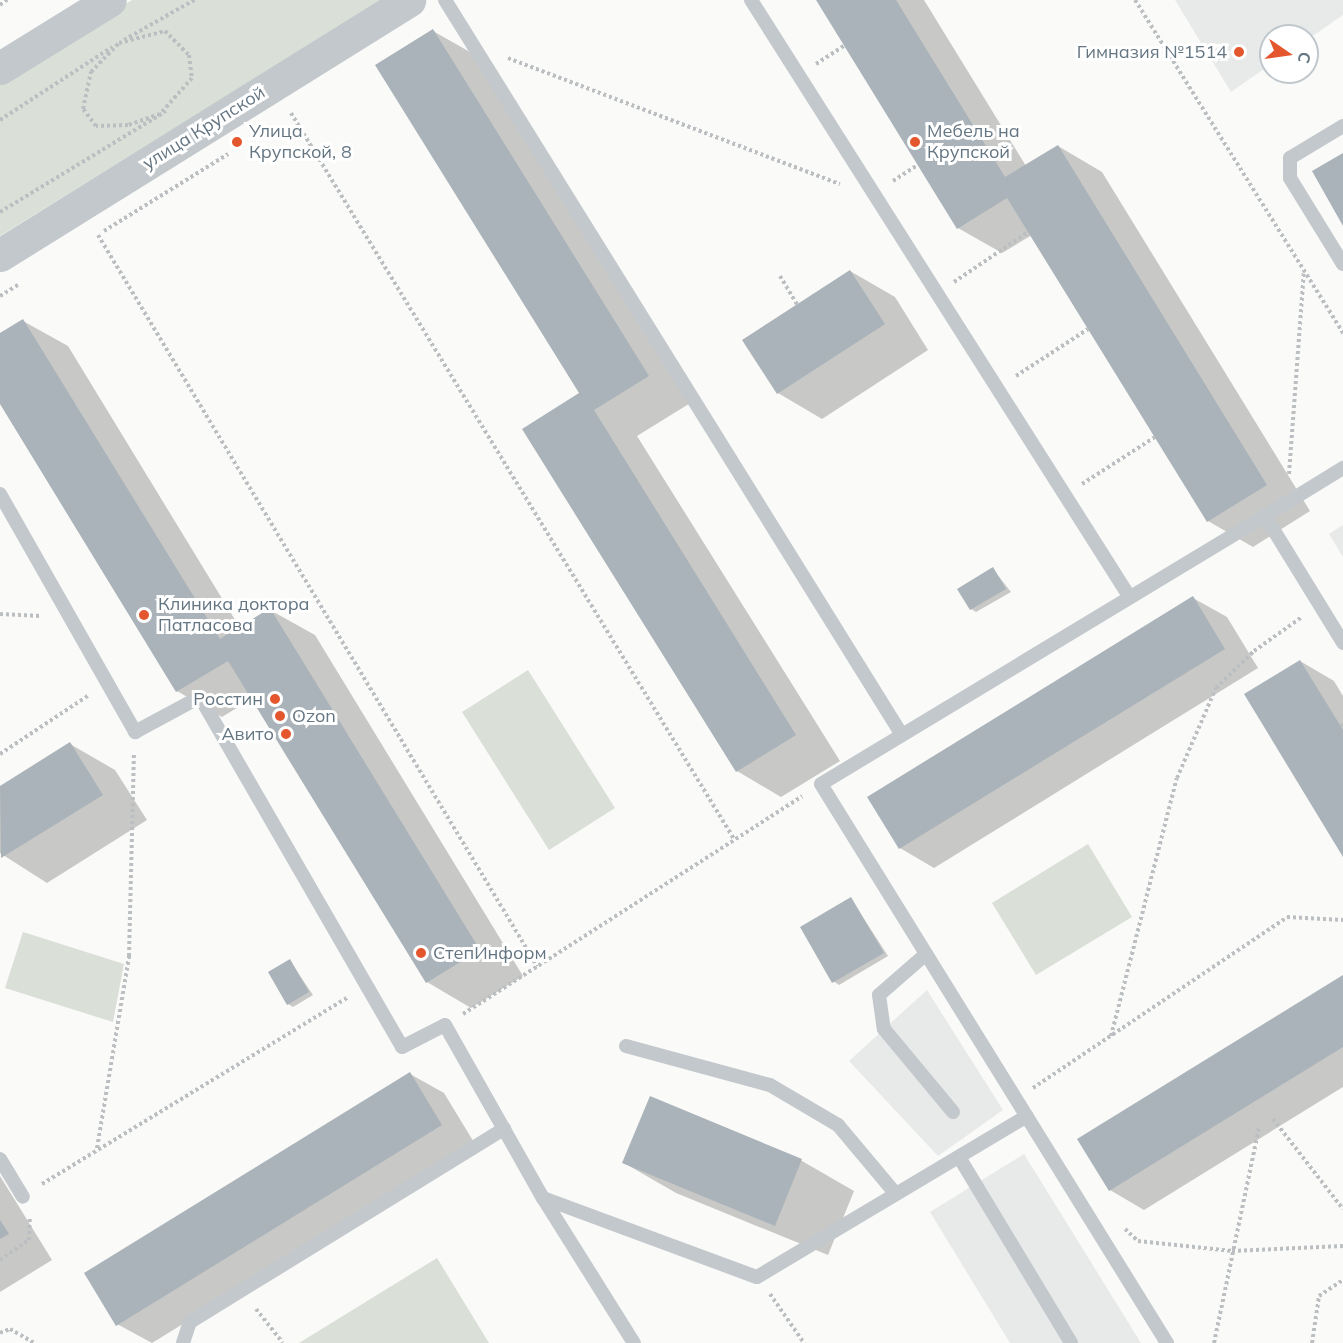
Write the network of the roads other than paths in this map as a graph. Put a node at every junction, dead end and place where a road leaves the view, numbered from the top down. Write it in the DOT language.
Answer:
graph roads {
  1 [pos="110,0"];
  2 [pos="409,0"];
  3 [pos="445,0"];
  4 [pos="751,0"];
  5 [pos="0,68"];
  6 [pos="1343,126"];
  7 [pos="0,255"];
  8 [pos="1343,264"];
  9 [pos="1343,468"];
  10 [pos="0,494"];
  11 [pos="1265,516"];
  12 [pos="1129,596"];
  13 [pos="1343,643"];
  14 [pos="902,735"];
  15 [pos="926,954"];
  16 [pos="626,1047"];
  17 [pos="953,1112"];
  18 [pos="1027,1116"];
  19 [pos="504,1129"];
  20 [pos="959,1157"];
  21 [pos="0,1160"];
  22 [pos="896,1194"];
  23 [pos="23,1197"];
  24 [pos="543,1198"];
  25 [pos="183,1343"];
  26 [pos="634,1343"];
  27 [pos="1071,1343"];
  28 [pos="1167,1343"];
  1 -- 5 [label="street"];
  2 -- 7 [label="street, улица Крупской"];
  3 -- 14 [label="lane"];
  4 -- 12 [label="lane"];
  6 -- 8 [label="lane"];
  9 -- 11 [label="lane"];
  10 -- 19 [label="lane"];
  11 -- 12 [label="lane"];
  11 -- 13 [label="lane"];
  12 -- 14 [label="lane"];
  14 -- 15 [label="lane"];
  15 -- 17 [label="lane"];
  15 -- 18 [label="lane"];
  16 -- 22 [label="lane"];
  18 -- 20 [label="lane"];
  18 -- 28 [label="lane"];
  19 -- 24 [label="lane"];
  19 -- 25 [label="lane"];
  20 -- 22 [label="lane"];
  20 -- 27 [label="lane"];
  21 -- 23 [label="lane"];
  22 -- 24 [label="lane"];
  24 -- 26 [label="lane"];
}
